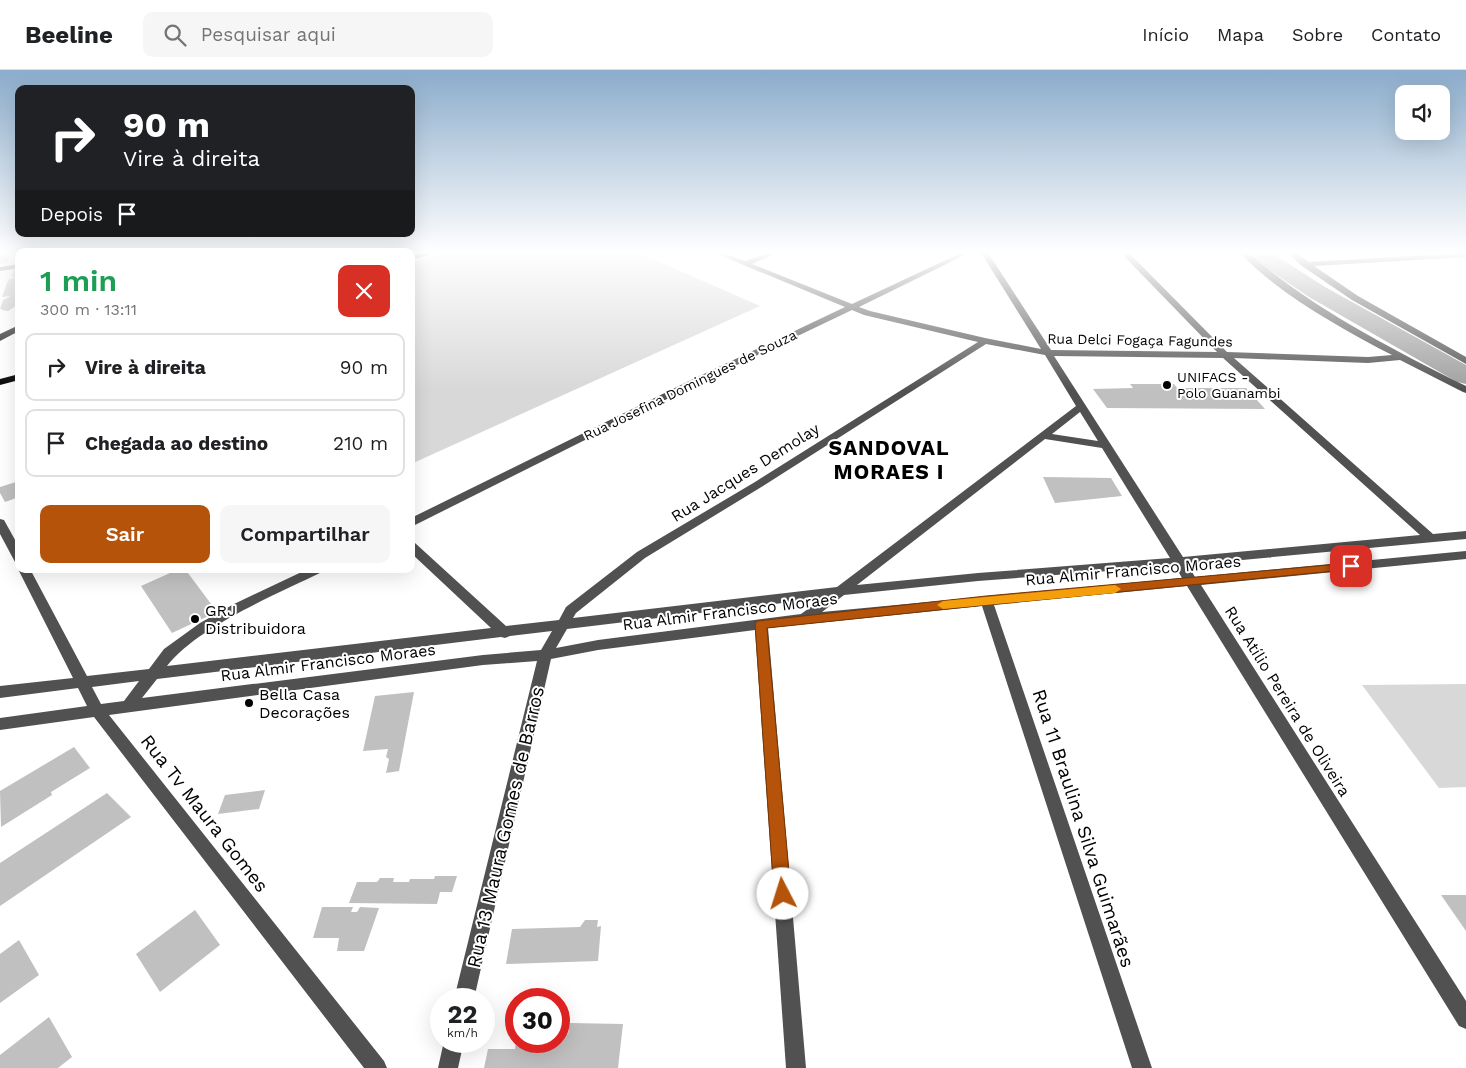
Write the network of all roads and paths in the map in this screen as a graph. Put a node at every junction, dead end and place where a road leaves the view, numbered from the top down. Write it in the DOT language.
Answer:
graph roads {
  1 [pos="826,298"];
  2 [pos="869,298"];
  3 [pos="1013,298"];
  4 [pos="1169,298"];
  5 [pos="1302,298"];
  6 [pos="1354,298"];
  7 [pos="849,307"];
  8 [pos="15,329"];
  9 [pos="0,338"];
  10 [pos="985,341"];
  11 [pos="1049,354"];
  12 [pos="1225,355"];
  13 [pos="1403,357"];
  14 [pos="1465,361"];
  15 [pos="15,370"];
  16 [pos="0,374"];
  17 [pos="15,378"];
  18 [pos="0,382"];
  19 [pos="1466,390"];
  20 [pos="1082,406"];
  21 [pos="1044,436"];
  22 [pos="1107,446"];
  23 [pos="415,521"];
  24 [pos="0,523"];
  25 [pos="1466,535"];
  26 [pos="1430,538"];
  27 [pos="415,550"];
  28 [pos="15,551"];
  29 [pos="1466,555"];
  30 [pos="1179,562"];
  31 [pos="26,573"];
  32 [pos="310,573"];
  33 [pos="1192,582"];
  34 [pos="840,591"];
  35 [pos="986,600"];
  36 [pos="803,619"];
  37 [pos="761,624"];
  38 [pos="562,626"];
  39 [pos="505,633"];
  40 [pos="545,655"];
  41 [pos="152,675"];
  42 [pos="83,683"];
  43 [pos="0,692"];
  44 [pos="128,706"];
  45 [pos="97,710"];
  46 [pos="0,724"];
  47 [pos="467,988"];
  48 [pos="1466,1019"];
  49 [pos="451,1053"];
  50 [pos="377,1068"];
  51 [pos="448,1068"];
  52 [pos="796,1068"];
  53 [pos="1142,1068"];
  1 -- 7 [label="street, Rua Delci Fogaça Fagundes"];
  2 -- 7 [label="street, Rua Josefina Domingues de Souza"];
  3 -- 11 [label="street, Rua Atílio Pereira de Oliveira"];
  4 -- 12 [label="street"];
  5 -- 13 [label="street"];
  6 -- 14 [label="street"];
  7 -- 10 [label="street, Rua Delci Fogaça Fagundes"];
  7 -- 23 [label="street, Rua Josefina Domingues de Souza"];
  8 -- 9 [label="main road"];
  10 -- 11 [label="street, Rua Delci Fogaça Fagundes"];
  10 -- 38 [label="street, Rua Jacques Demolay"];
  11 -- 12 [label="street, Rua Delci Fogaça Fagundes"];
  11 -- 20 [label="street, Rua Atílio Pereira de Oliveira"];
  12 -- 13 [label="street, Rua Delci Fogaça Fagundes"];
  12 -- 26 [label="street"];
  13 -- 19 [label="street"];
  15 -- 16 [label="main road"];
  17 -- 18 [label="main road"];
  20 -- 21 [label="street"];
  20 -- 22 [label="street, Rua Atílio Pereira de Oliveira"];
  21 -- 22 [label="street"];
  21 -- 34 [label="street"];
  22 -- 30 [label="street, Rua Atílio Pereira de Oliveira"];
  24 -- 28 [label="street"];
  25 -- 26 [label="street, Rua Almir Francisco Moraes"];
  26 -- 30 [label="street, Rua Almir Francisco Moraes"];
  27 -- 39 [label="street"];
  29 -- 33 [label="street, Rua Almir Francisco Moraes"];
  30 -- 33 [label="street, Rua Atílio Pereira de Oliveira"];
  30 -- 34 [label="street, Rua Almir Francisco Moraes"];
  31 -- 42 [label="street, Rua Tv Maura Gomes"];
  32 -- 41 [label="street"];
  33 -- 35 [label="street, Rua Almir Francisco Moraes"];
  33 -- 48 [label="street, Rua Atílio Pereira de Oliveira"];
  34 -- 36 [label="street"];
  34 -- 38 [label="street, Rua Almir Francisco Moraes"];
  35 -- 36 [label="street, Rua Almir Francisco Moraes"];
  35 -- 53 [label="street, Rua 11 Braulina Silva Guimarães"];
  36 -- 37 [label="street, Rua Almir Francisco Moraes"];
  37 -- 40 [label="street, Rua Almir Francisco Moraes"];
  37 -- 52 [label="street"];
  38 -- 39 [label="street, Rua Almir Francisco Moraes"];
  38 -- 40 [label="street, Rua Jacques Demolay"];
  39 -- 41 [label="street, Rua Almir Francisco Moraes"];
  40 -- 44 [label="street, Rua Almir Francisco Moraes"];
  40 -- 47 [label="street, Rua 13 Maura Gomes de Barros"];
  41 -- 42 [label="street, Rua Almir Francisco Moraes"];
  41 -- 44 [label="street"];
  42 -- 43 [label="street, Rua Almir Francisco Moraes"];
  42 -- 45 [label="street, Rua Tv Maura Gomes"];
  44 -- 45 [label="street, Rua Almir Francisco Moraes"];
  45 -- 46 [label="street, Rua Almir Francisco Moraes"];
  45 -- 50 [label="street, Rua Tv Maura Gomes"];
  49 -- 51 [label="street"];
}
